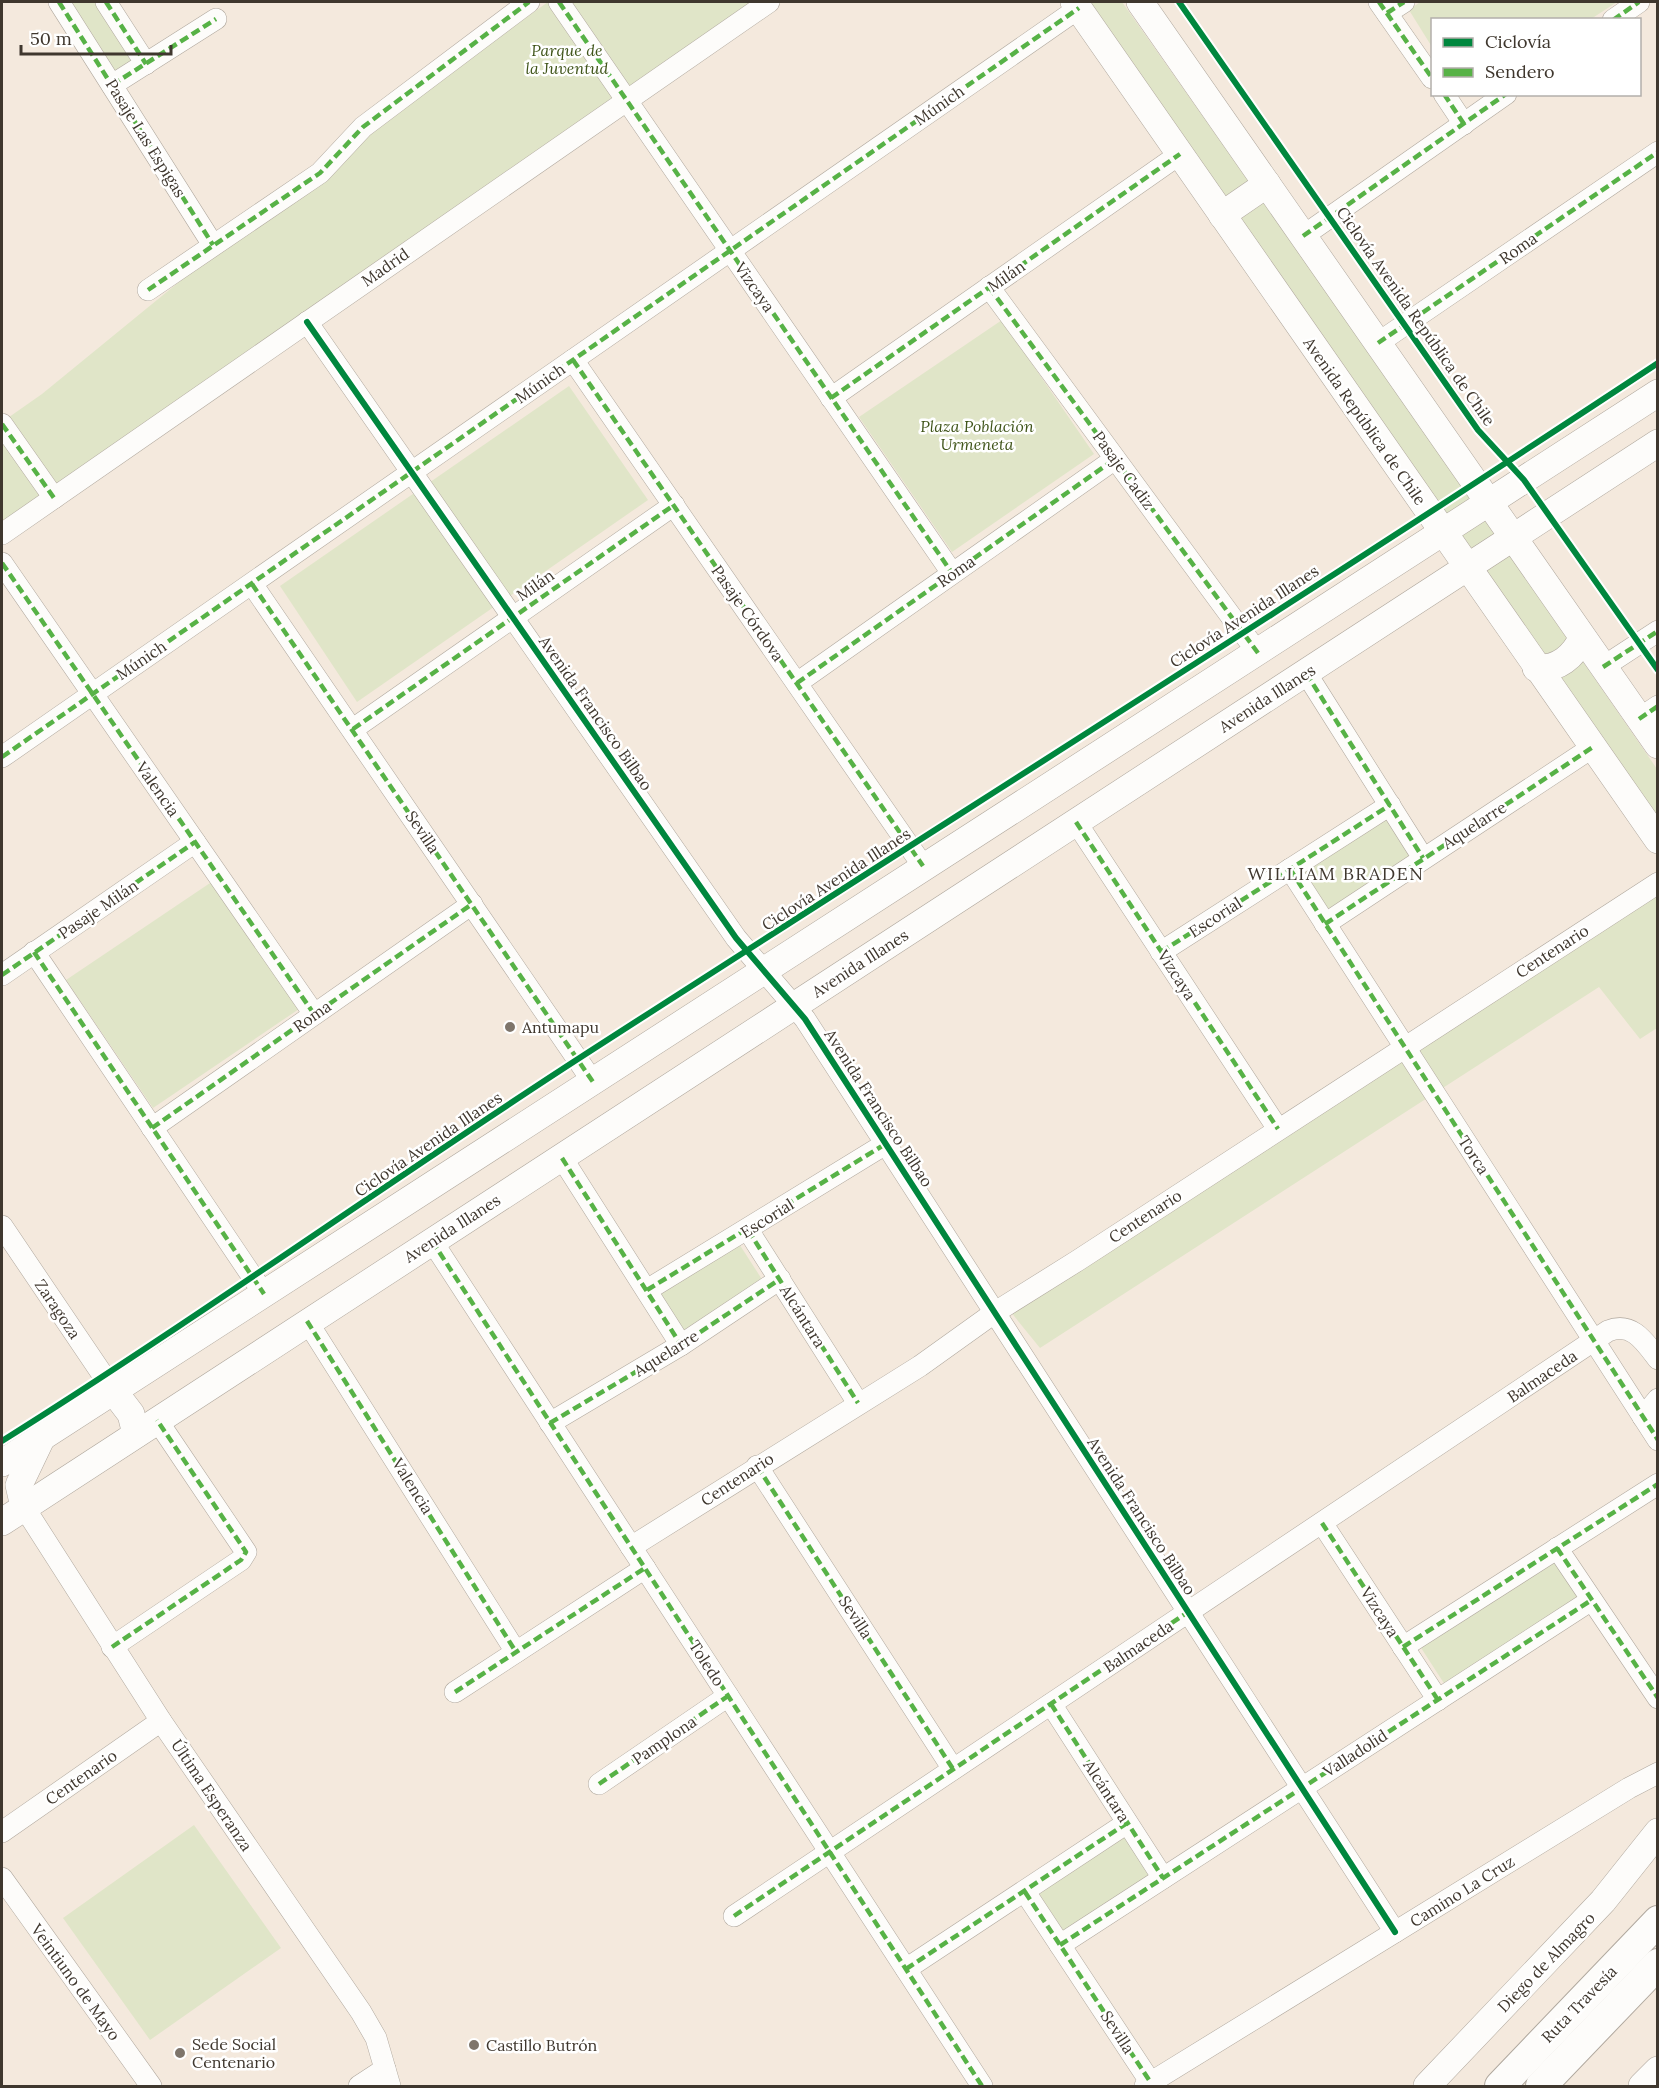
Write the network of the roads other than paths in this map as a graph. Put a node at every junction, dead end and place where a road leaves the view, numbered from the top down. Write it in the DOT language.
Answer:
graph roads {
  1 [pos="59,2"];
  2 [pos="106,2"];
  3 [pos="529,2"];
  4 [pos="559,2"];
  5 [pos="769,2"];
  6 [pos="1140,2"];
  7 [pos="1639,2"];
  8 [pos="1076,5"];
  9 [pos="1390,5"];
  10 [pos="1616,18"];
  11 [pos="216,19"];
  12 [pos="146,64"];
  13 [pos="1431,76"];
  14 [pos="112,85"];
  15 [pos="1445,96"];
  16 [pos="1503,96"];
  17 [pos="626,100"];
  18 [pos="1464,124"];
  19 [pos="1658,152"];
  20 [pos="1180,154"];
  21 [pos="1267,184"];
  22 [pos="1222,215"];
  23 [pos="1303,236"];
  24 [pos="213,245"];
  25 [pos="730,251"];
  26 [pos="989,287"];
  27 [pos="148,290"];
  28 [pos="307,322"];
  29 [pos="1378,343"];
  30 [pos="573,360"];
  31 [pos="1658,393"];
  32 [pos="831,398"];
  33 [pos="2,424"];
  34 [pos="1658,443"];
  35 [pos="1115,459"];
  36 [pos="411,473"];
  37 [pos="54,498"];
  38 [pos="1490,503"];
  39 [pos="674,505"];
  40 [pos="2,534"];
  41 [pos="1443,534"];
  42 [pos="1513,538"];
  43 [pos="2,563"];
  44 [pos="1467,568"];
  45 [pos="952,573"];
  46 [pos="252,584"];
  47 [pos="513,618"];
  48 [pos="1658,631"];
  49 [pos="1582,638"];
  50 [pos="1258,653"];
  51 [pos="1603,667"];
  52 [pos="1536,668"];
  53 [pos="1305,673"];
  54 [pos="797,683"];
  55 [pos="92,693"];
  56 [pos="1648,712"];
  57 [pos="353,729"];
  58 [pos="1658,745"];
  59 [pos="1593,747"];
  60 [pos="2,757"];
  61 [pos="1390,805"];
  62 [pos="1076,822"];
  63 [pos="1658,840"];
  64 [pos="195,842"];
  65 [pos="1423,858"];
  66 [pos="923,866"];
  67 [pos="1290,869"];
  68 [pos="1658,883"];
  69 [pos="472,904"];
  70 [pos="1325,924"];
  71 [pos="34,952"];
  72 [pos="1161,952"];
  73 [pos="762,971"];
  74 [pos="2,975"];
  75 [pos="794,1005"];
  76 [pos="314,1014"];
  77 [pos="1404,1047"];
  78 [pos="593,1082"];
  79 [pos="152,1128"];
  80 [pos="1278,1129"];
  81 [pos="886,1143"];
  82 [pos="562,1158"];
  83 [pos="2,1226"];
  84 [pos="748,1230"];
  85 [pos="432,1240"];
  86 [pos="780,1279"];
  87 [pos="647,1290"];
  88 [pos="264,1293"];
  89 [pos="994,1313"];
  90 [pos="307,1321"];
  91 [pos="1594,1342"];
  92 [pos="681,1345"];
  93 [pos="1658,1359"];
  94 [pos="115,1393"];
  95 [pos="1658,1399"];
  96 [pos="858,1403"];
  97 [pos="1643,1417"];
  98 [pos="550,1423"];
  99 [pos="147,1427"];
  100 [pos="41,1438"];
  101 [pos="1658,1440"];
  102 [pos="2,1463"];
  103 [pos="757,1466"];
  104 [pos="1658,1484"];
  105 [pos="24,1508"];
  106 [pos="2,1522"];
  107 [pos="1322,1523"];
  108 [pos="631,1547"];
  109 [pos="1557,1548"];
  110 [pos="645,1569"];
  111 [pos="1590,1601"];
  112 [pos="1188,1612"];
  113 [pos="112,1647"];
  114 [pos="1403,1647"];
  115 [pos="516,1652"];
  116 [pos="455,1692"];
  117 [pos="728,1696"];
  118 [pos="1658,1698"];
  119 [pos="1438,1700"];
  120 [pos="1051,1704"];
  121 [pos="160,1721"];
  122 [pos="954,1769"];
  123 [pos="1658,1773"];
  124 [pos="599,1784"];
  125 [pos="1302,1788"];
  126 [pos="1127,1823"];
  127 [pos="2,1832"];
  128 [pos="1658,1832"];
  129 [pos="829,1852"];
  130 [pos="2,1878"];
  131 [pos="1163,1878"];
  132 [pos="1025,1892"];
  133 [pos="1658,1899"];
  134 [pos="734,1916"];
  135 [pos="1658,1921"];
  136 [pos="1395,1932"];
  137 [pos="1060,1945"];
  138 [pos="1658,1964"];
  139 [pos="906,1969"];
  140 [pos="1658,1979"];
  141 [pos="1577,2006"];
  142 [pos="1584,2042"];
  143 [pos="1658,2070"];
  144 [pos="388,2078"];
  145 [pos="1148,2085"];
  146 [pos="150,2086"];
  147 [pos="359,2086"];
  148 [pos="982,2086"];
  149 [pos="1427,2086"];
  150 [pos="1500,2086"];
  151 [pos="1541,2086"];
  152 [pos="1642,2086"];
  1 -- 14 [label="street, Pasaje Las Espigas"];
  2 -- 12 [label="street"];
  3 -- 24 [label="street"];
  4 -- 17 [label="street, Vizcaya"];
  5 -- 17 [label="street, Madrid"];
  6 -- 21 [label="main road"];
  7 -- 10 [label="street"];
  8 -- 20 [label="main road, Avenida República de Chile"];
  8 -- 25 [label="street, Múnich"];
  9 -- 13 [label="street"];
  11 -- 12 [label="street"];
  12 -- 14 [label="street"];
  14 -- 24 [label="street, Pasaje Las Espigas"];
  15 -- 18 [label="street"];
  16 -- 18 [label="street"];
  17 -- 25 [label="street, Vizcaya"];
  17 -- 28 [label="street, Madrid"];
  18 -- 23 [label="street"];
  19 -- 29 [label="street, Roma"];
  20 -- 22 [label="main road, Avenida República de Chile"];
  20 -- 26 [label="street, Milán"];
  21 -- 22 [label="main road"];
  21 -- 23 [label="main road"];
  22 -- 41 [label="main road, Avenida República de Chile"];
  23 -- 29 [label="main road"];
  24 -- 27 [label="street"];
  25 -- 30 [label="street, Múnich"];
  25 -- 32 [label="street, Vizcaya"];
  26 -- 32 [label="street, Milán"];
  26 -- 35 [label="street, Pasaje Cadiz"];
  28 -- 36 [label="street, Avenida Francisco Bilbao"];
  28 -- 37 [label="street, Madrid"];
  29 -- 38 [label="main road"];
  30 -- 36 [label="street, Múnich"];
  30 -- 39 [label="street, Pasaje Córdova"];
  31 -- 38 [label="main road"];
  32 -- 45 [label="street, Vizcaya"];
  33 -- 37 [label="street"];
  34 -- 42 [label="main road, Avenida Illanes"];
  35 -- 45 [label="street, Roma"];
  35 -- 50 [label="street, Pasaje Cadiz"];
  36 -- 46 [label="street, Múnich"];
  36 -- 47 [label="street, Avenida Francisco Bilbao"];
  37 -- 40 [label="street, Madrid"];
  38 -- 41 [label="main road"];
  38 -- 42 [label="main road"];
  39 -- 47 [label="street, Milán"];
  39 -- 54 [label="street, Pasaje Córdova"];
  41 -- 44 [label="main road, Avenida República de Chile"];
  41 -- 50 [label="main road"];
  42 -- 44 [label="main road, Avenida Illanes"];
  42 -- 49 [label="main road"];
  43 -- 55 [label="street, Valencia"];
  44 -- 52 [label="main road, Avenida República de Chile"];
  44 -- 53 [label="main road, Avenida Illanes"];
  45 -- 54 [label="street, Roma"];
  46 -- 55 [label="street, Múnich"];
  46 -- 57 [label="street, Sevilla"];
  47 -- 57 [label="street, Milán"];
  47 -- 73 [label="street, Avenida Francisco Bilbao"];
  48 -- 51 [label="street"];
  49 -- 51 [label="main road"];
  49 -- 52 [label="main road"];
  50 -- 66 [label="main road"];
  51 -- 56 [label="main road"];
  52 -- 59 [label="main road, Avenida República de Chile"];
  53 -- 61 [label="street"];
  53 -- 62 [label="main road, Avenida Illanes"];
  54 -- 66 [label="street, Pasaje Córdova"];
  55 -- 60 [label="street, Múnich"];
  55 -- 64 [label="street, Valencia"];
  56 -- 58 [label="main road"];
  57 -- 69 [label="street, Sevilla"];
  59 -- 63 [label="main road, Avenida República de Chile"];
  59 -- 65 [label="street, Aquelarre"];
  61 -- 65 [label="street"];
  61 -- 67 [label="street, Escorial"];
  62 -- 72 [label="street, Vizcaya"];
  62 -- 75 [label="main road, Avenida Illanes"];
  64 -- 71 [label="street, Pasaje Milán"];
  64 -- 76 [label="street, Valencia"];
  65 -- 70 [label="street, Aquelarre"];
  66 -- 73 [label="main road"];
  67 -- 70 [label="street, Torca"];
  67 -- 72 [label="street, Escorial"];
  68 -- 77 [label="street, Centenario"];
  69 -- 76 [label="street, Roma"];
  69 -- 78 [label="street, Sevilla"];
  70 -- 77 [label="street, Torca"];
  71 -- 74 [label="street, Pasaje Milán"];
  71 -- 79 [label="street"];
  72 -- 80 [label="street, Vizcaya"];
  73 -- 75 [label="street, Avenida Francisco Bilbao"];
  73 -- 78 [label="main road"];
  75 -- 81 [label="street, Avenida Francisco Bilbao"];
  75 -- 82 [label="main road, Avenida Illanes"];
  76 -- 79 [label="street, Roma"];
  77 -- 80 [label="street, Centenario"];
  77 -- 91 [label="street, Torca"];
  78 -- 88 [label="main road"];
  79 -- 88 [label="street"];
  80 -- 89 [label="street, Centenario"];
  81 -- 84 [label="street, Escorial"];
  81 -- 89 [label="street, Avenida Francisco Bilbao"];
  82 -- 85 [label="main road, Avenida Illanes"];
  82 -- 87 [label="street"];
  83 -- 94 [label="street, Zaragoza"];
  84 -- 86 [label="street, Alcántara"];
  84 -- 87 [label="street, Escorial"];
  85 -- 90 [label="main road, Avenida Illanes"];
  85 -- 98 [label="street, Toledo"];
  86 -- 92 [label="street, Aquelarre"];
  86 -- 96 [label="street, Alcántara"];
  87 -- 92 [label="street"];
  88 -- 94 [label="main road"];
  89 -- 96 [label="street, Centenario"];
  89 -- 112 [label="street, Avenida Francisco Bilbao"];
  90 -- 99 [label="main road, Avenida Illanes"];
  90 -- 115 [label="street, Valencia"];
  91 -- 93 [label="street, Balmaceda"];
  91 -- 97 [label="street, Torca"];
  91 -- 107 [label="street, Balmaceda"];
  92 -- 98 [label="street, Aquelarre"];
  94 -- 99 [label="main road"];
  94 -- 100 [label="main road"];
  95 -- 97 [label="street"];
  96 -- 103 [label="street, Centenario"];
  97 -- 101 [label="street, Torca"];
  98 -- 108 [label="street, Toledo"];
  99 -- 105 [label="main road, Avenida Illanes"];
  99 -- 113 [label="street"];
  100 -- 102 [label="main road"];
  100 -- 105 [label="main road"];
  103 -- 108 [label="street, Centenario"];
  103 -- 122 [label="street, Sevilla"];
  104 -- 109 [label="street"];
  105 -- 106 [label="main road, Avenida Illanes"];
  105 -- 113 [label="street, Última Esperanza"];
  107 -- 112 [label="street, Balmaceda"];
  107 -- 114 [label="street, Vizcaya"];
  108 -- 110 [label="street, Toledo"];
  109 -- 111 [label="street"];
  109 -- 114 [label="street"];
  110 -- 115 [label="street"];
  110 -- 117 [label="street, Toledo"];
  111 -- 118 [label="street"];
  111 -- 119 [label="street, Valladolid"];
  112 -- 120 [label="street, Balmaceda"];
  112 -- 125 [label="street, Avenida Francisco Bilbao"];
  113 -- 121 [label="street, Última Esperanza"];
  114 -- 119 [label="street, Vizcaya"];
  115 -- 116 [label="street"];
  117 -- 124 [label="street, Pamplona"];
  117 -- 129 [label="street, Toledo"];
  119 -- 125 [label="street, Valladolid"];
  120 -- 122 [label="street, Balmaceda"];
  120 -- 126 [label="street, Alcántara"];
  121 -- 127 [label="street, Centenario"];
  121 -- 144 [label="street, Última Esperanza"];
  122 -- 129 [label="street, Balmaceda"];
  123 -- 136 [label="street, Camino La Cruz"];
  125 -- 131 [label="street, Valladolid"];
  125 -- 136 [label="street, Avenida Francisco Bilbao"];
  126 -- 131 [label="street, Alcántara"];
  126 -- 132 [label="street"];
  128 -- 149 [label="main road, Diego de Almagro"];
  129 -- 134 [label="street, Balmaceda"];
  129 -- 139 [label="street, Toledo"];
  130 -- 146 [label="street, Veintiuno de Mayo"];
  131 -- 137 [label="street, Valladolid"];
  132 -- 137 [label="street, Sevilla"];
  132 -- 139 [label="street"];
  133 -- 141 [label="highway"];
  135 -- 141 [label="highway, Ruta Travesía"];
  136 -- 145 [label="street, Camino La Cruz"];
  137 -- 145 [label="street, Sevilla"];
  138 -- 142 [label="highway, Ruta Travesía"];
  139 -- 148 [label="street, Toledo"];
  140 -- 142 [label="highway"];
  141 -- 150 [label="highway, Ruta Travesía"];
  142 -- 151 [label="highway, Ruta Travesía"];
  143 -- 152 [label="main road"];
  144 -- 147 [label="street"];
}
